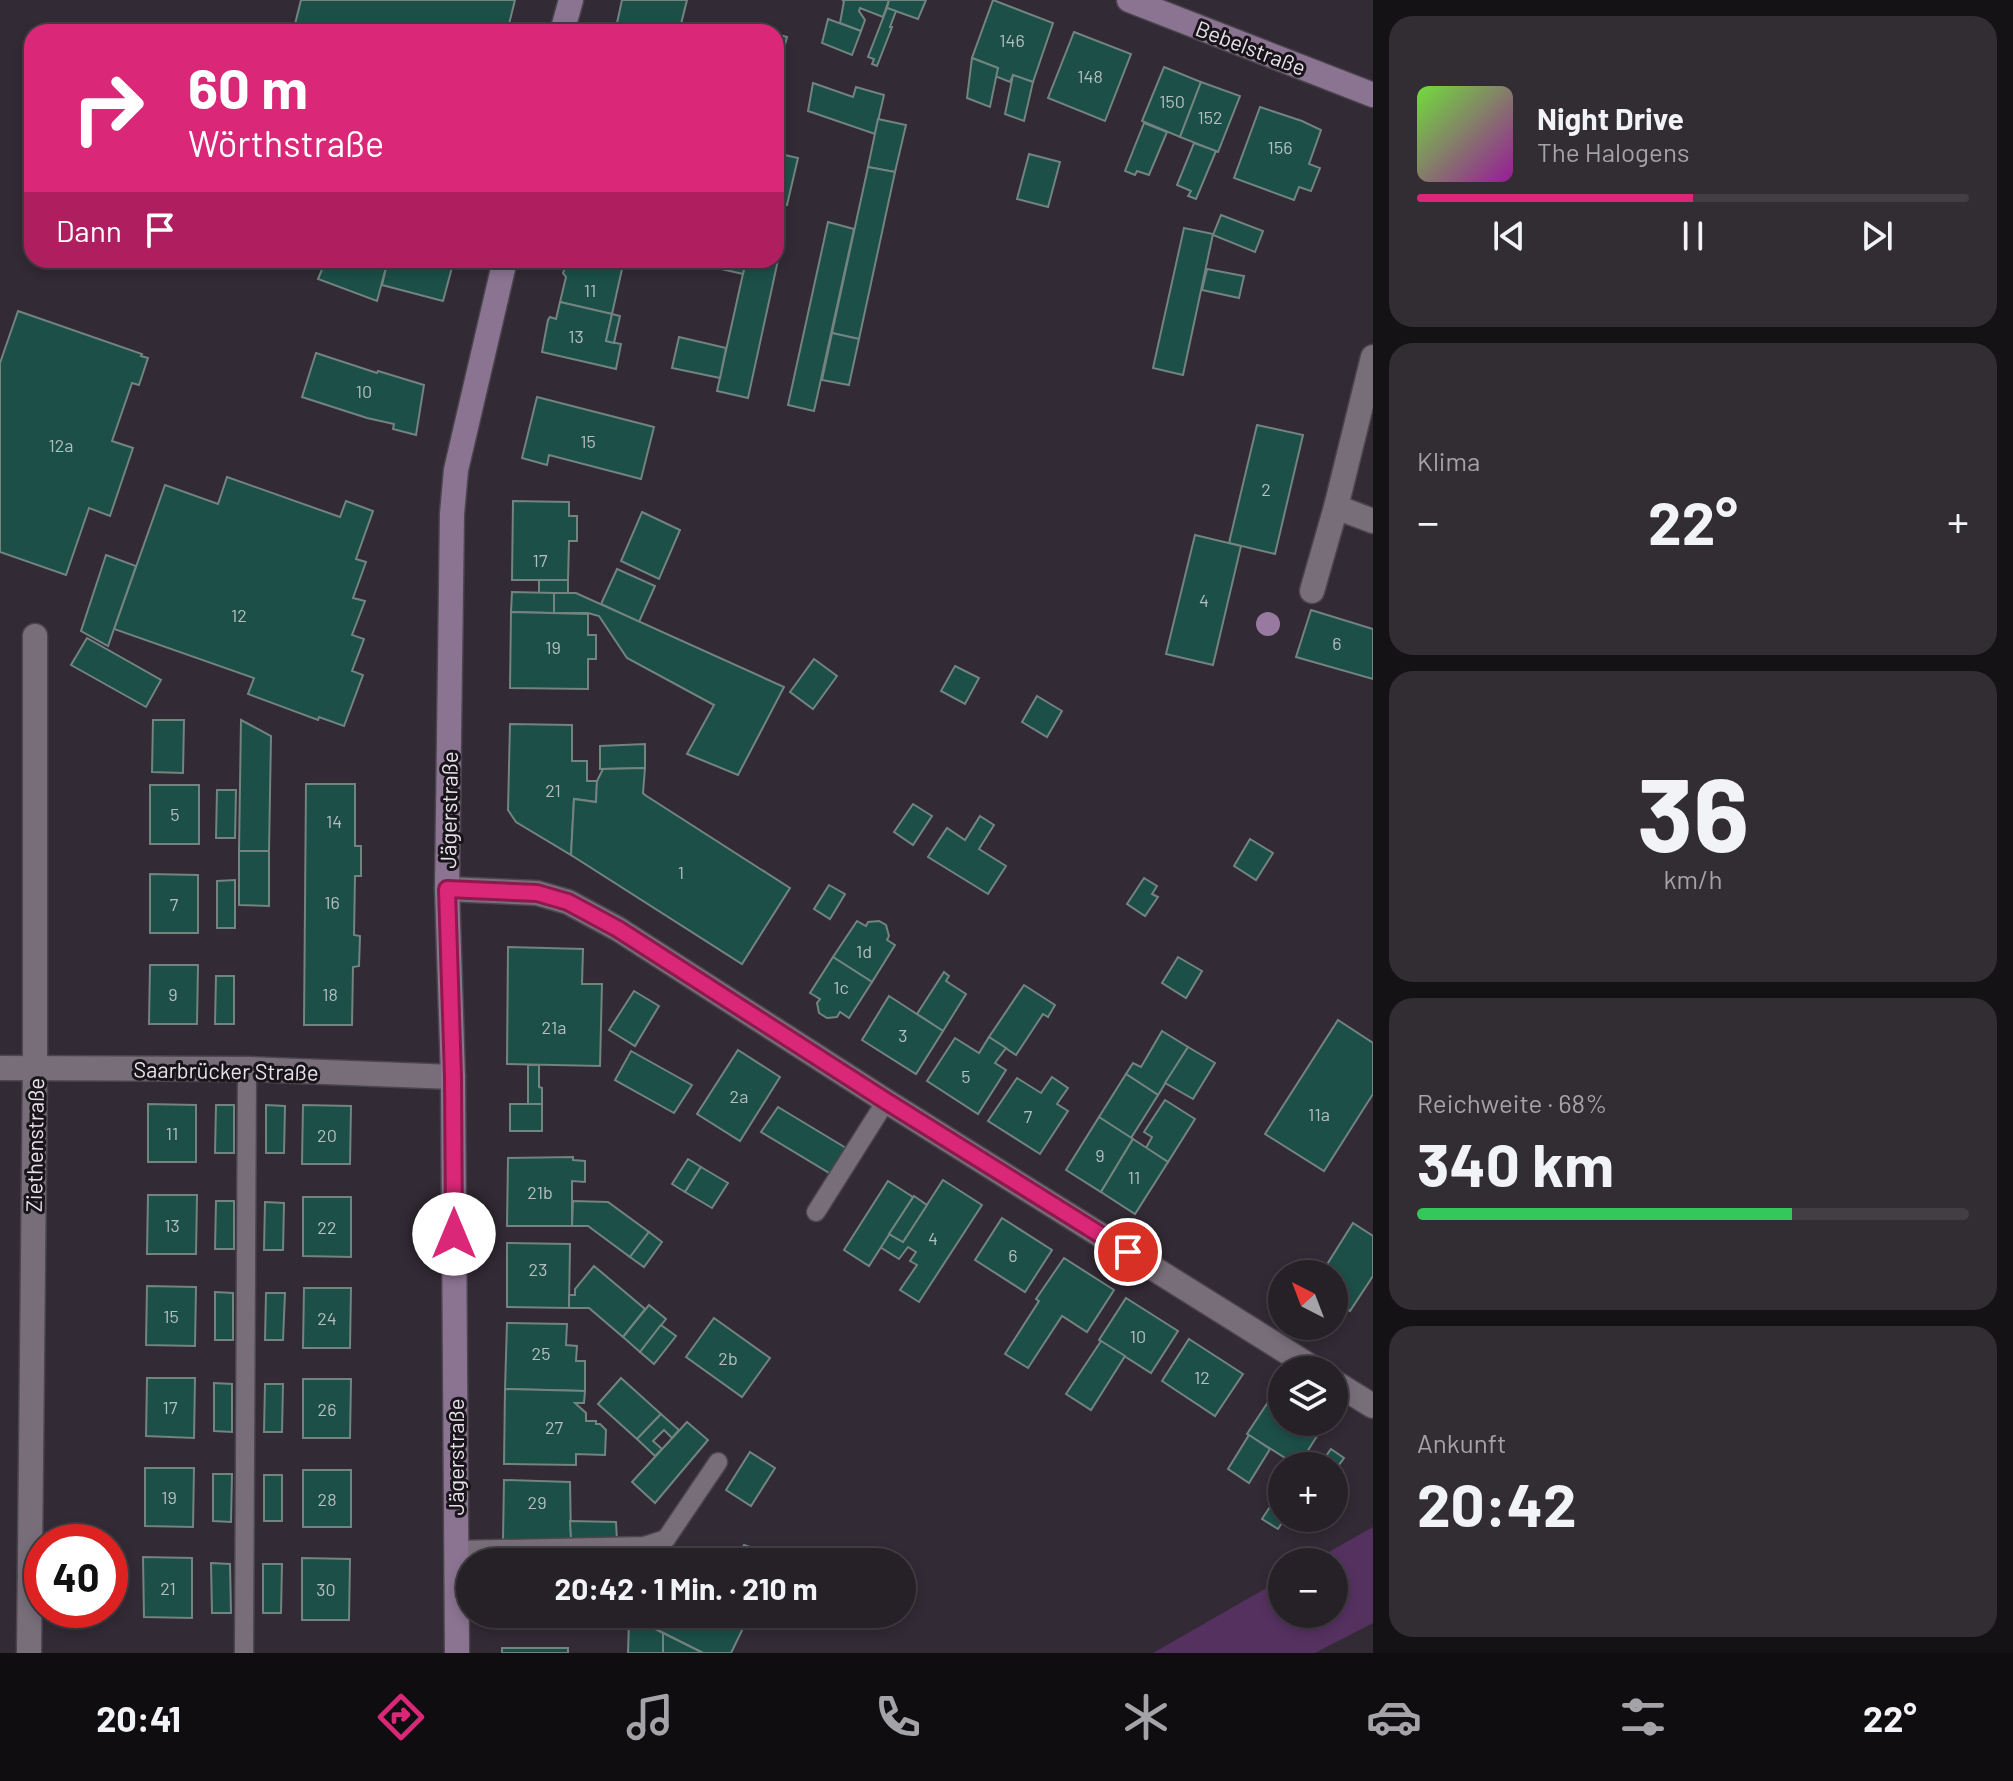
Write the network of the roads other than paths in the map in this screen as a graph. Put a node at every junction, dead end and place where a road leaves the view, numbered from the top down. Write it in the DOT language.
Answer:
graph roads {
  1 [pos="571,0"];
  2 [pos="1129,0"];
  3 [pos="564,24"];
  4 [pos="1373,95"];
  5 [pos="503,268"];
  6 [pos="1373,357"];
  7 [pos="1336,507"];
  8 [pos="1373,521"];
  9 [pos="1312,591"];
  10 [pos="35,636"];
  11 [pos="447,889"];
  12 [pos="0,1068"];
  13 [pos="35,1069"];
  14 [pos="247,1069"];
  15 [pos="453,1077"];
  16 [pos="886,1101"];
  17 [pos="816,1212"];
  18 [pos="1294,1356"];
  19 [pos="1348,1391"];
  20 [pos="1373,1406"];
  21 [pos="718,1462"];
  22 [pos="550,1548"];
  23 [pos="456,1550"];
  24 [pos="457,1628"];
  25 [pos="29,1653"];
  26 [pos="244,1653"];
  27 [pos="457,1653"];
  1 -- 3 [label="street"];
  2 -- 4 [label="street, Bebelstraße"];
  5 -- 11 [label="street, Jägerstraße"];
  6 -- 7 [label="street"];
  7 -- 8 [label="street"];
  7 -- 9 [label="street"];
  10 -- 13 [label="street, Ziethenstraße"];
  11 -- 15 [label="street, Jägerstraße"];
  11 -- 16 [label="street"];
  12 -- 13 [label="street, Saarbrücker Straße"];
  13 -- 14 [label="street, Saarbrücker Straße"];
  13 -- 25 [label="street, Ziethenstraße"];
  14 -- 15 [label="street, Saarbrücker Straße"];
  14 -- 26 [label="lane"];
  15 -- 23 [label="street, Jägerstraße"];
  16 -- 17 [label="lane"];
  16 -- 18 [label="street"];
  19 -- 20 [label="street"];
  21 -- 22 [label="lane"];
  24 -- 27 [label="street, Jägerstraße"];
}
